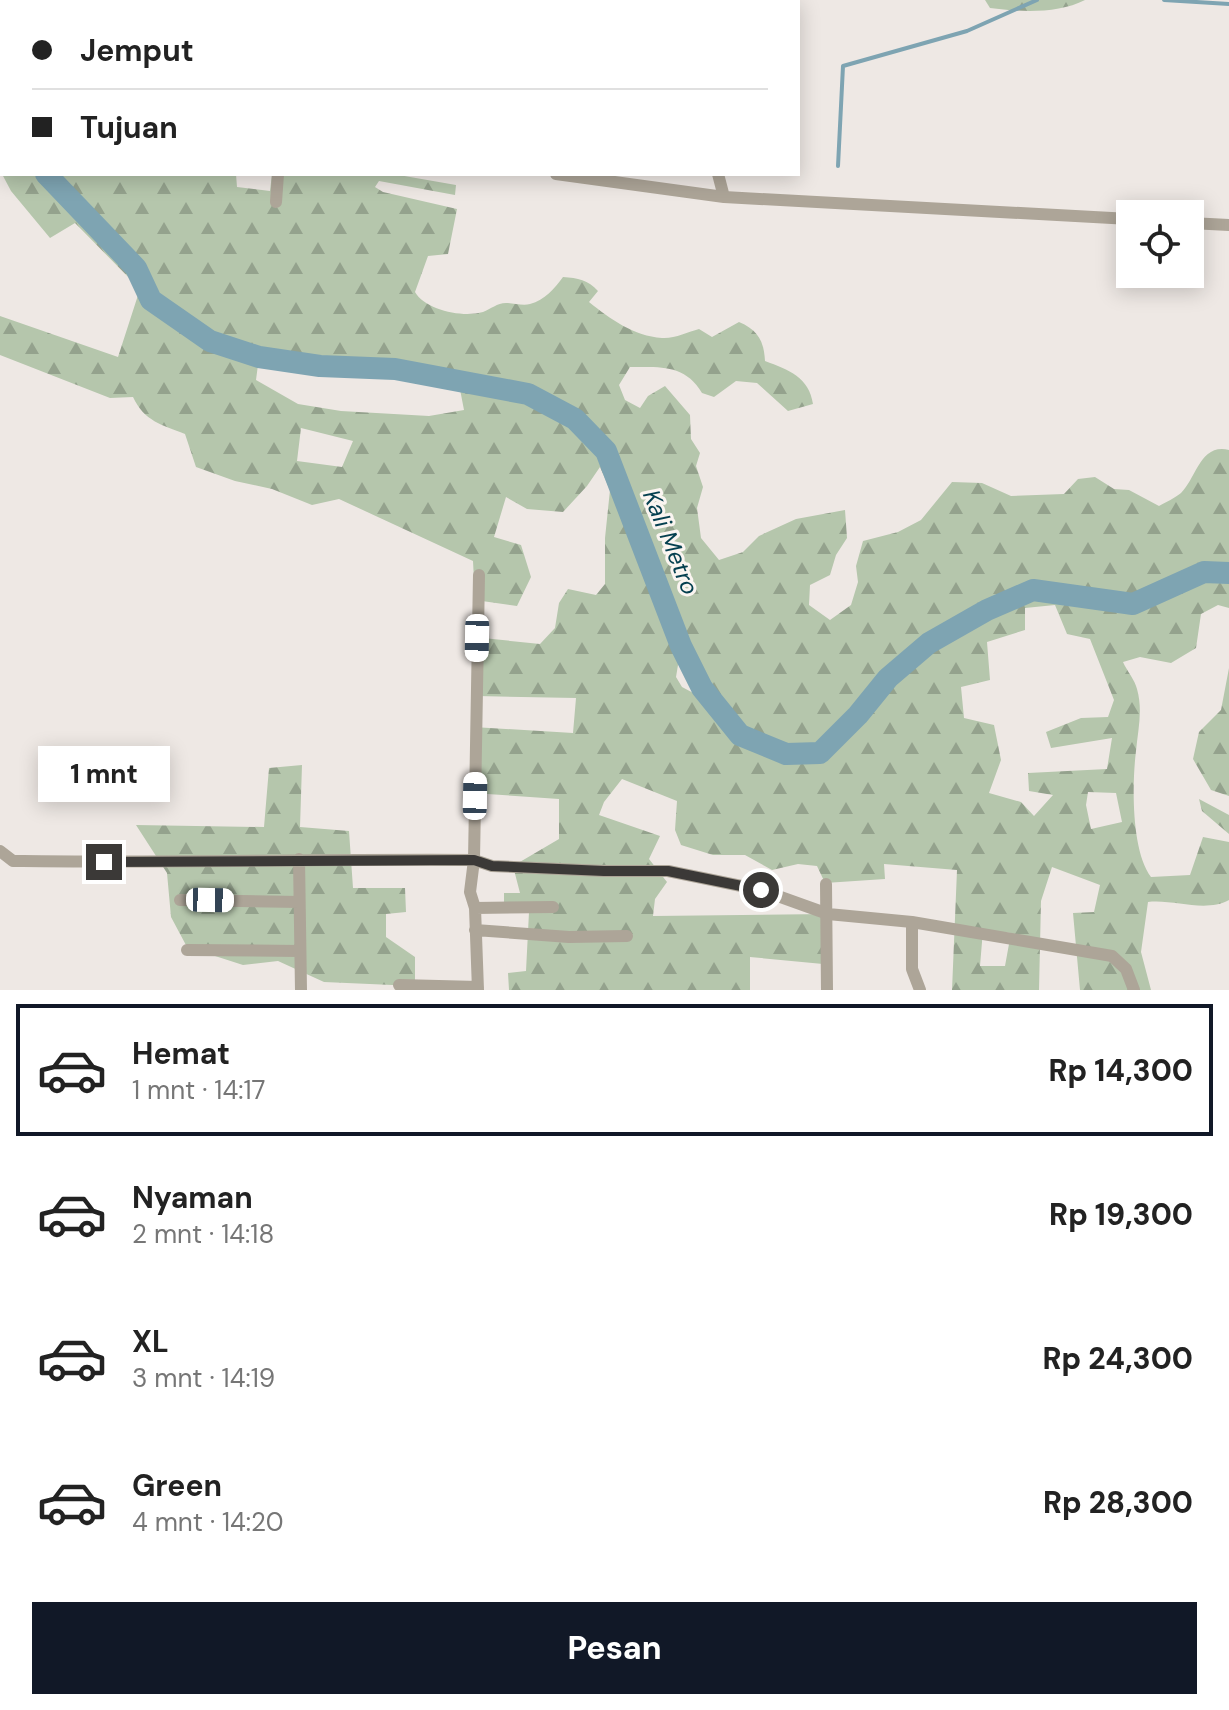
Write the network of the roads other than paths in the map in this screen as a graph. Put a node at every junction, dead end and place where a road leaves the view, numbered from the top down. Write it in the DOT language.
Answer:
graph roads {
  1 [pos="278,176"];
  2 [pos="571,176"];
  3 [pos="719,176"];
  4 [pos="724,197"];
  5 [pos="276,202"];
  6 [pos="1116,218"];
  7 [pos="1204,224"];
  8 [pos="1229,225"];
  9 [pos="479,575"];
  10 [pos="0,851"];
  11 [pos="299,859"];
  12 [pos="474,860"];
  13 [pos="826,884"];
  14 [pos="180,900"];
  15 [pos="299,902"];
  16 [pos="553,907"];
  17 [pos="475,908"];
  18 [pos="828,914"];
  19 [pos="912,922"];
  20 [pos="475,930"];
  21 [pos="627,936"];
  22 [pos="187,950"];
  23 [pos="300,951"];
  24 [pos="399,985"];
  25 [pos="478,988"];
  26 [pos="301,990"];
  27 [pos="827,990"];
  28 [pos="920,990"];
  29 [pos="1134,990"];
  1 -- 5 [label="street"];
  2 -- 4 [label="street"];
  3 -- 4 [label="street"];
  4 -- 6 [label="street"];
  7 -- 8 [label="street"];
  9 -- 12 [label="street"];
  10 -- 11 [label="street"];
  11 -- 12 [label="street"];
  11 -- 15 [label="street"];
  12 -- 17 [label="street"];
  12 -- 18 [label="street"];
  13 -- 18 [label="street"];
  14 -- 15 [label="street"];
  15 -- 23 [label="street"];
  16 -- 17 [label="street"];
  17 -- 20 [label="street"];
  18 -- 19 [label="street"];
  18 -- 27 [label="street"];
  19 -- 28 [label="street"];
  19 -- 29 [label="street"];
  20 -- 21 [label="street"];
  20 -- 25 [label="street"];
  22 -- 23 [label="street"];
  23 -- 26 [label="street"];
  24 -- 25 [label="street"];
}
